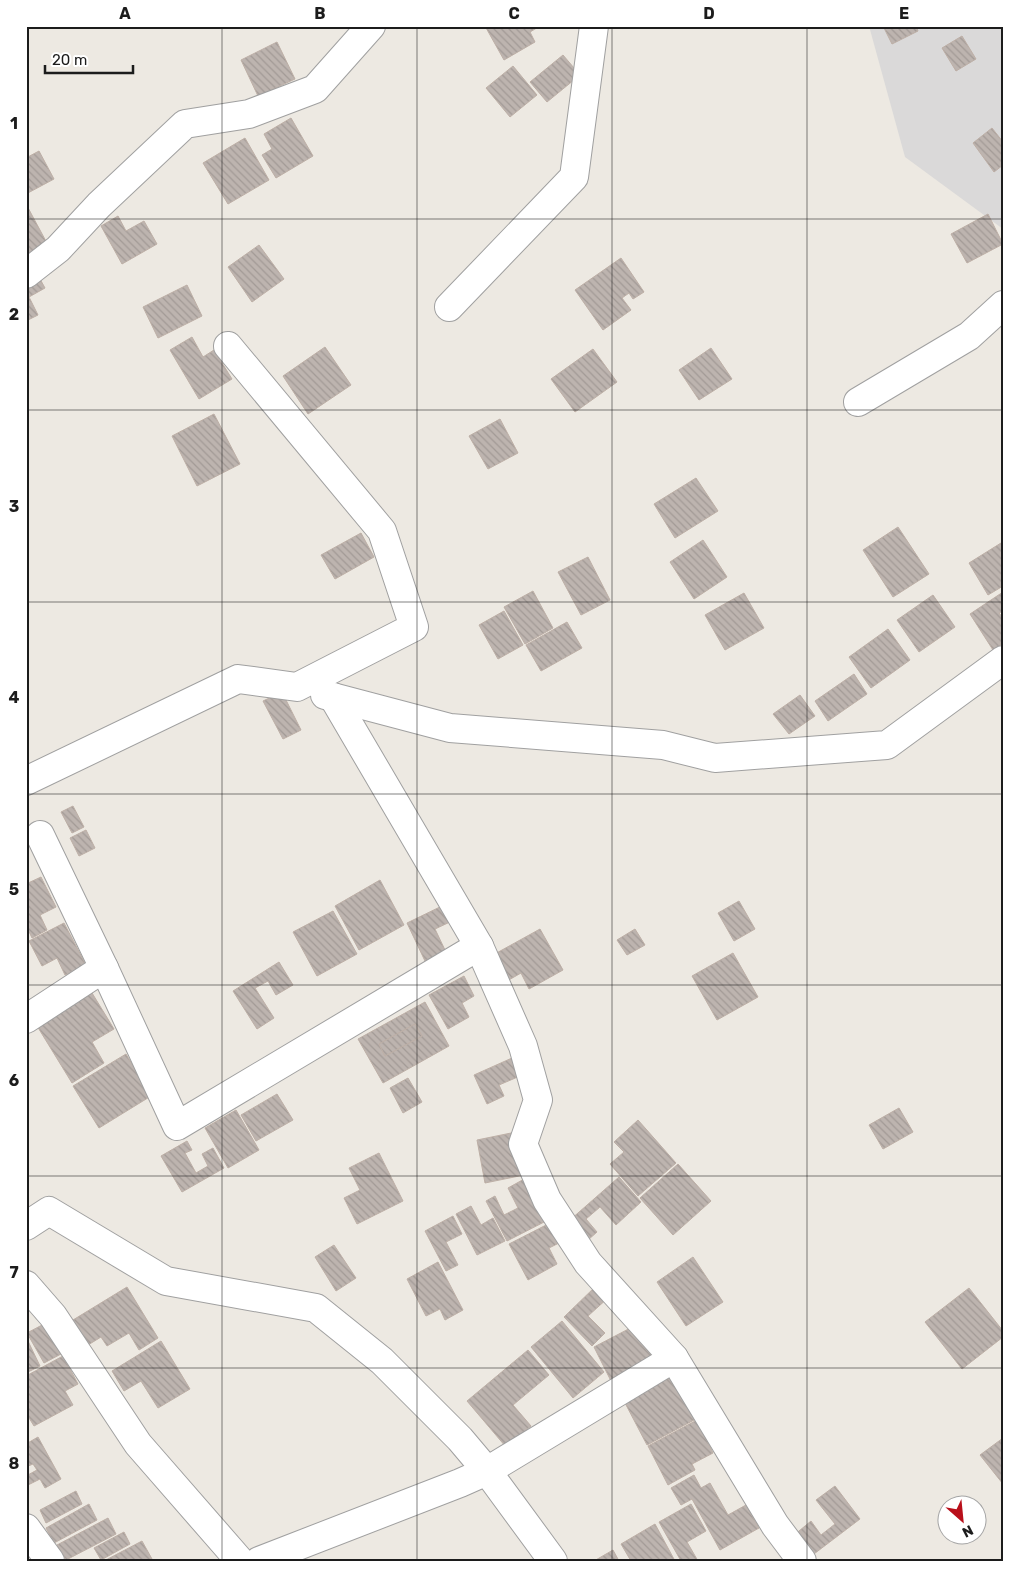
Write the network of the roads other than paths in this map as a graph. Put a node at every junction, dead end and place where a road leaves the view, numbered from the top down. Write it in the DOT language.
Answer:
graph roads {
  1 [pos="371,26"];
  2 [pos="594,26"];
  3 [pos="26,274"];
  4 [pos="1003,305"];
  5 [pos="449,308"];
  6 [pos="228,346"];
  7 [pos="858,402"];
  8 [pos="1003,660"];
  9 [pos="297,687"];
  10 [pos="333,697"];
  11 [pos="26,780"];
  12 [pos="40,835"];
  13 [pos="479,946"];
  14 [pos="104,968"];
  15 [pos="26,1020"];
  16 [pos="26,1226"];
  17 [pos="26,1285"];
  18 [pos="674,1358"];
  19 [pos="487,1471"];
  20 [pos="26,1528"];
  21 [pos="50,1561"];
  22 [pos="240,1561"];
  23 [pos="259,1561"];
  24 [pos="553,1561"];
  25 [pos="802,1561"];
  1 -- 3 [label="street"];
  2 -- 5 [label="street"];
  4 -- 7 [label="street"];
  6 -- 9 [label="street"];
  8 -- 10 [label="street"];
  9 -- 10 [label="street"];
  9 -- 11 [label="street"];
  10 -- 13 [label="street"];
  12 -- 14 [label="street"];
  13 -- 14 [label="street"];
  13 -- 18 [label="street"];
  14 -- 15 [label="street"];
  16 -- 19 [label="street"];
  17 -- 22 [label="street"];
  18 -- 19 [label="street"];
  18 -- 25 [label="street"];
  19 -- 23 [label="street"];
  19 -- 24 [label="street"];
  20 -- 21 [label="street"];
}
